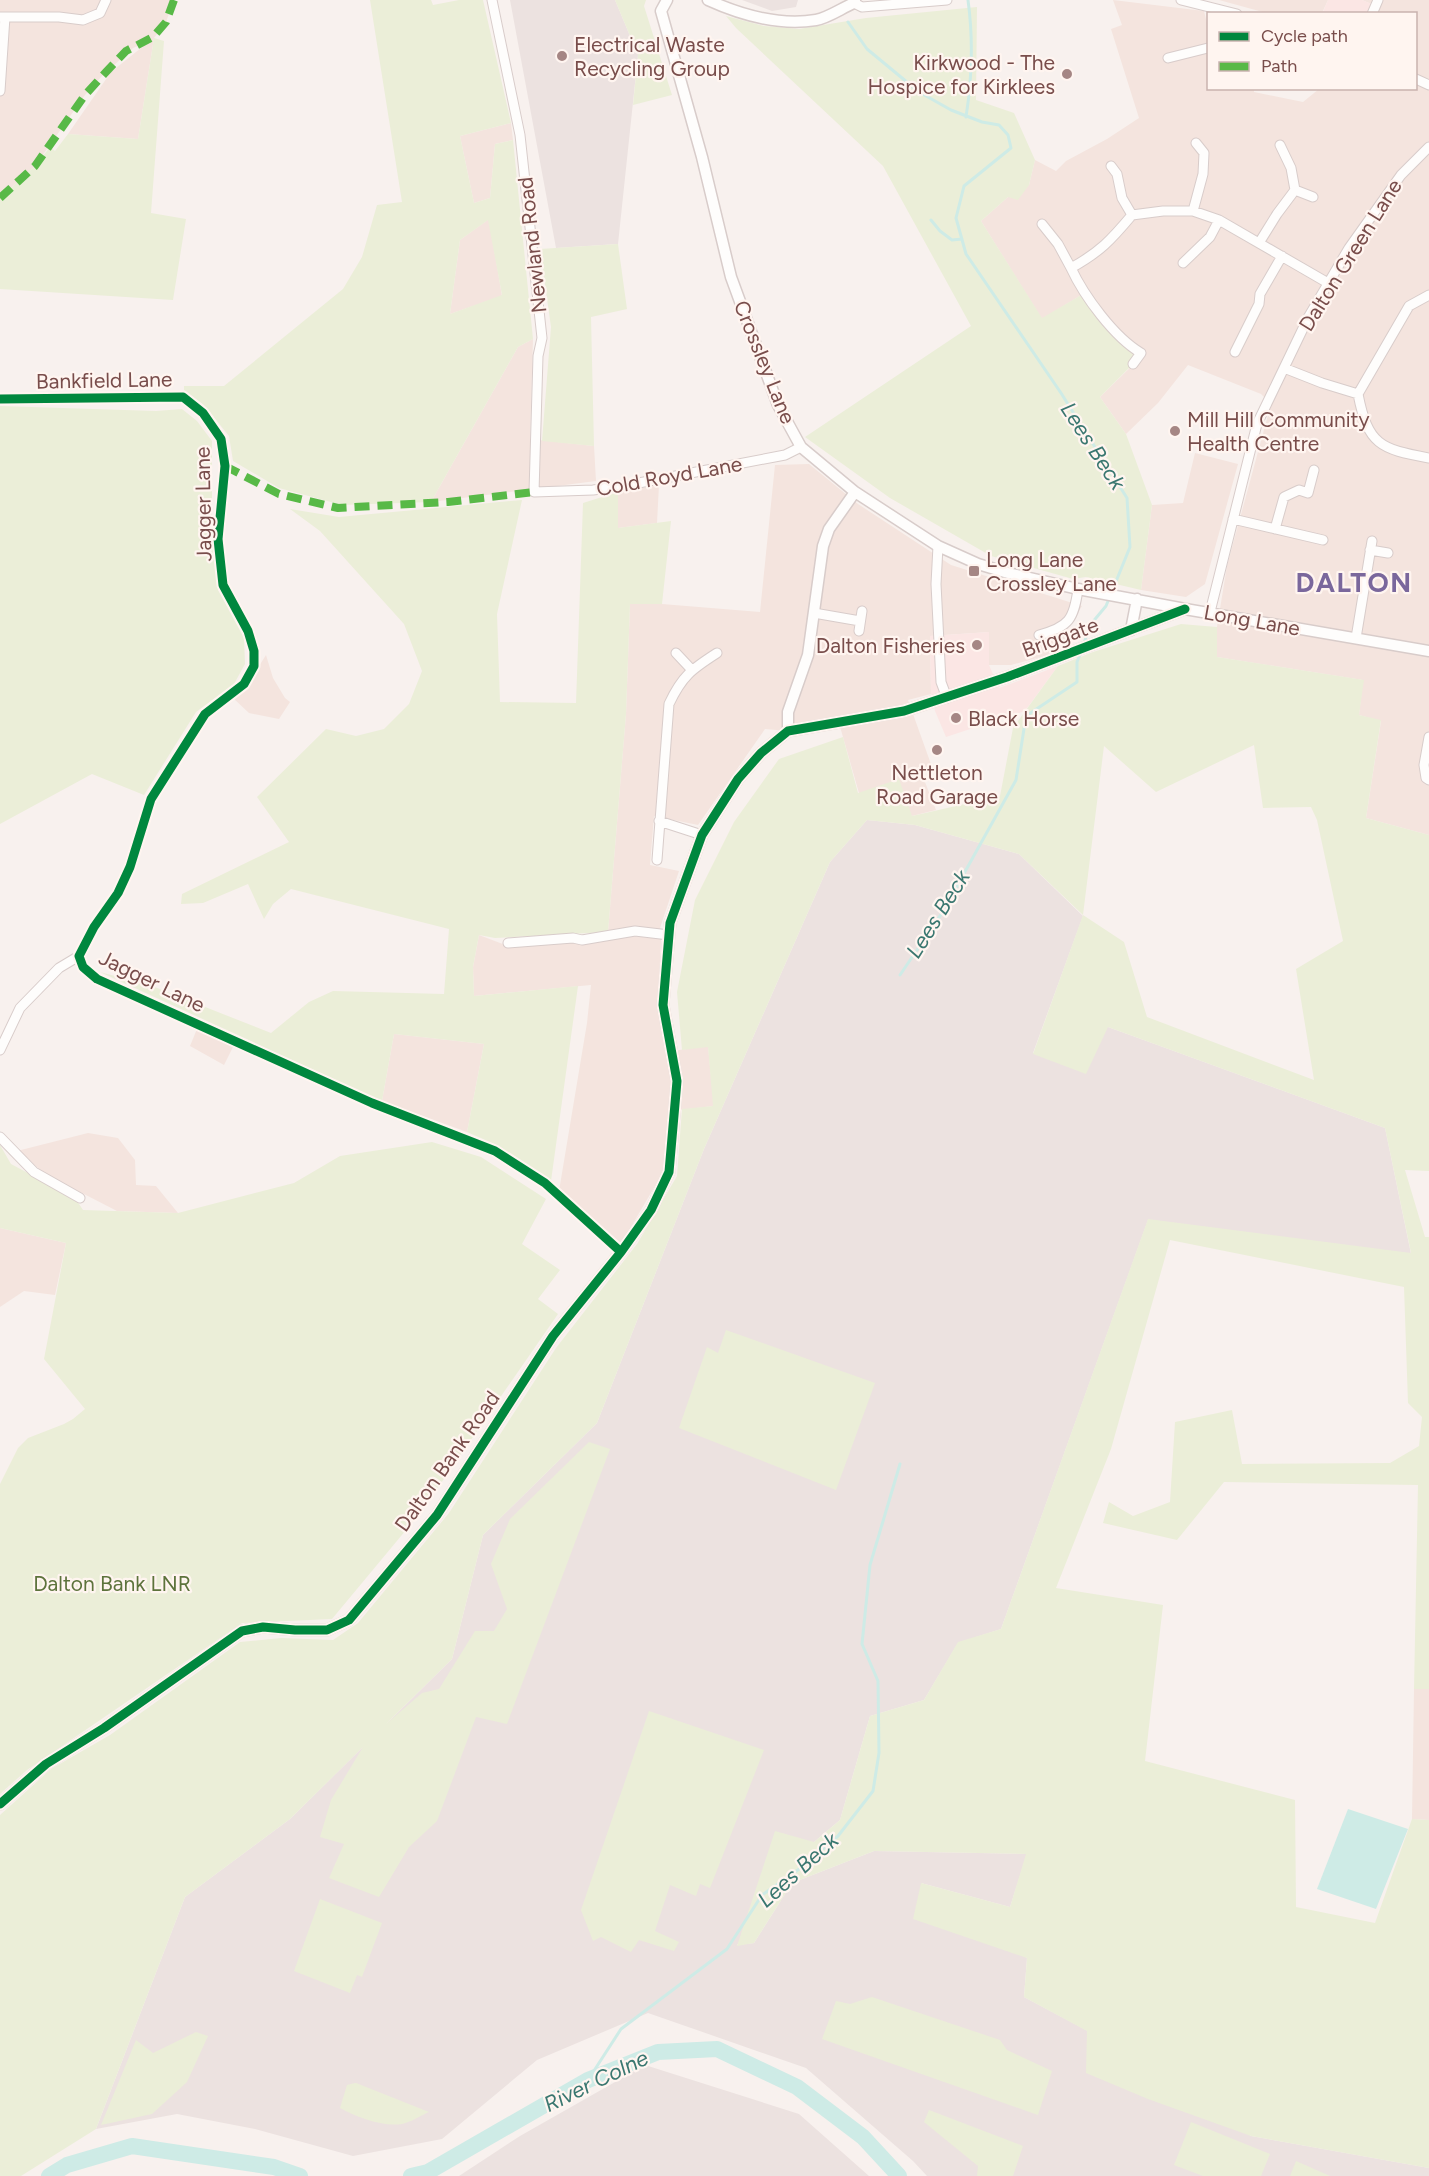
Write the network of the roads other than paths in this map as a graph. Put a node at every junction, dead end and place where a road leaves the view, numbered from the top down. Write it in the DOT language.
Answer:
graph roads {
  1 [pos="106,0"];
  2 [pos="492,0"];
  3 [pos="667,0"];
  4 [pos="708,0"];
  5 [pos="947,0"];
  6 [pos="1181,0"];
  7 [pos="914,1"];
  8 [pos="854,2"];
  9 [pos="1229,12"];
  10 [pos="2,17"];
  11 [pos="1207,48"];
  12 [pos="1168,58"];
  13 [pos="0,91"];
  14 [pos="1196,143"];
  15 [pos="1280,145"];
  16 [pos="1429,147"];
  17 [pos="1112,166"];
  18 [pos="1295,190"];
  19 [pos="1313,197"];
  20 [pos="1194,211"];
  21 [pos="1132,214"];
  22 [pos="1219,220"];
  23 [pos="1042,224"];
  24 [pos="1259,243"];
  25 [pos="1282,256"];
  26 [pos="1183,263"];
  27 [pos="1071,268"];
  28 [pos="1328,283"];
  29 [pos="1429,295"];
  30 [pos="1235,352"];
  31 [pos="1133,364"];
  32 [pos="1284,368"];
  33 [pos="1358,394"];
  34 [pos="0,399"];
  35 [pos="203,413"];
  36 [pos="801,447"];
  37 [pos="1429,458"];
  38 [pos="1314,470"];
  39 [pos="534,492"];
  40 [pos="855,492"];
  41 [pos="1233,519"];
  42 [pos="1275,529"];
  43 [pos="1323,540"];
  44 [pos="938,546"];
  45 [pos="1388,553"];
  46 [pos="1078,589"];
  47 [pos="1131,598"];
  48 [pos="1185,609"];
  49 [pos="862,611"];
  50 [pos="1210,612"];
  51 [pos="814,614"];
  52 [pos="1131,630"];
  53 [pos="1039,635"];
  54 [pos="1356,638"];
  55 [pos="1429,651"];
  56 [pos="676,652"];
  57 [pos="717,653"];
  58 [pos="691,669"];
  59 [pos="947,698"];
  60 [pos="788,730"];
  61 [pos="1429,737"];
  62 [pos="1429,780"];
  63 [pos="659,821"];
  64 [pos="702,835"];
  65 [pos="657,860"];
  66 [pos="669,934"];
  67 [pos="508,943"];
  68 [pos="80,956"];
  69 [pos="0,1050"];
  70 [pos="0,1137"];
  71 [pos="80,1198"];
  72 [pos="621,1252"];
  73 [pos="0,1804"];
  1 -- 10 [label="street"];
  2 -- 39 [label="street, Newland Road"];
  3 -- 36 [label="street, Crossley Lane"];
  4 -- 8 [label="street"];
  5 -- 7 [label="street"];
  6 -- 9 [label="street"];
  7 -- 8 [label="street"];
  10 -- 13 [label="street"];
  11 -- 12 [label="street"];
  14 -- 20 [label="street"];
  15 -- 18 [label="street"];
  16 -- 28 [label="street, Dalton Green Lane"];
  17 -- 21 [label="street"];
  18 -- 19 [label="street"];
  18 -- 24 [label="street"];
  20 -- 21 [label="street"];
  20 -- 22 [label="street"];
  21 -- 27 [label="street"];
  22 -- 24 [label="street"];
  22 -- 26 [label="street"];
  23 -- 27 [label="street"];
  24 -- 25 [label="street"];
  25 -- 28 [label="street"];
  25 -- 30 [label="street"];
  27 -- 31 [label="street"];
  28 -- 32 [label="street, Dalton Green Lane"];
  29 -- 33 [label="street"];
  32 -- 33 [label="street"];
  32 -- 41 [label="street, Dalton Green Lane"];
  33 -- 37 [label="street"];
  34 -- 35 [label="street, Bankfield Lane"];
  35 -- 68 [label="street, Jagger Lane"];
  36 -- 39 [label="street, Cold Royd Lane"];
  36 -- 40 [label="street, Crossley Lane"];
  38 -- 42 [label="street"];
  40 -- 44 [label="street, Crossley Lane"];
  40 -- 51 [label="street"];
  41 -- 42 [label="street"];
  41 -- 50 [label="street, Dalton Green Lane"];
  42 -- 43 [label="street"];
  44 -- 46 [label="street, Long Lane"];
  44 -- 59 [label="street"];
  45 -- 54 [label="street"];
  46 -- 47 [label="street, Long Lane"];
  46 -- 53 [label="street"];
  47 -- 48 [label="street, Long Lane"];
  47 -- 52 [label="street, Briggate"];
  48 -- 50 [label="street, Long Lane"];
  48 -- 52 [label="street, Briggate"];
  49 -- 51 [label="street"];
  50 -- 54 [label="street, Long Lane"];
  51 -- 60 [label="street"];
  52 -- 59 [label="street, Briggate"];
  54 -- 55 [label="street, Long Lane"];
  56 -- 58 [label="street"];
  57 -- 58 [label="street"];
  58 -- 63 [label="street"];
  59 -- 60 [label="street, Briggate"];
  60 -- 64 [label="street, Dalton Bank Road"];
  61 -- 62 [label="street"];
  63 -- 64 [label="street"];
  63 -- 65 [label="street"];
  64 -- 66 [label="street, Dalton Bank Road"];
  66 -- 67 [label="street"];
  66 -- 72 [label="street, Dalton Bank Road"];
  68 -- 69 [label="street"];
  68 -- 72 [label="street, Jagger Lane"];
  70 -- 71 [label="street"];
  72 -- 73 [label="street, Dalton Bank Road"];
}
